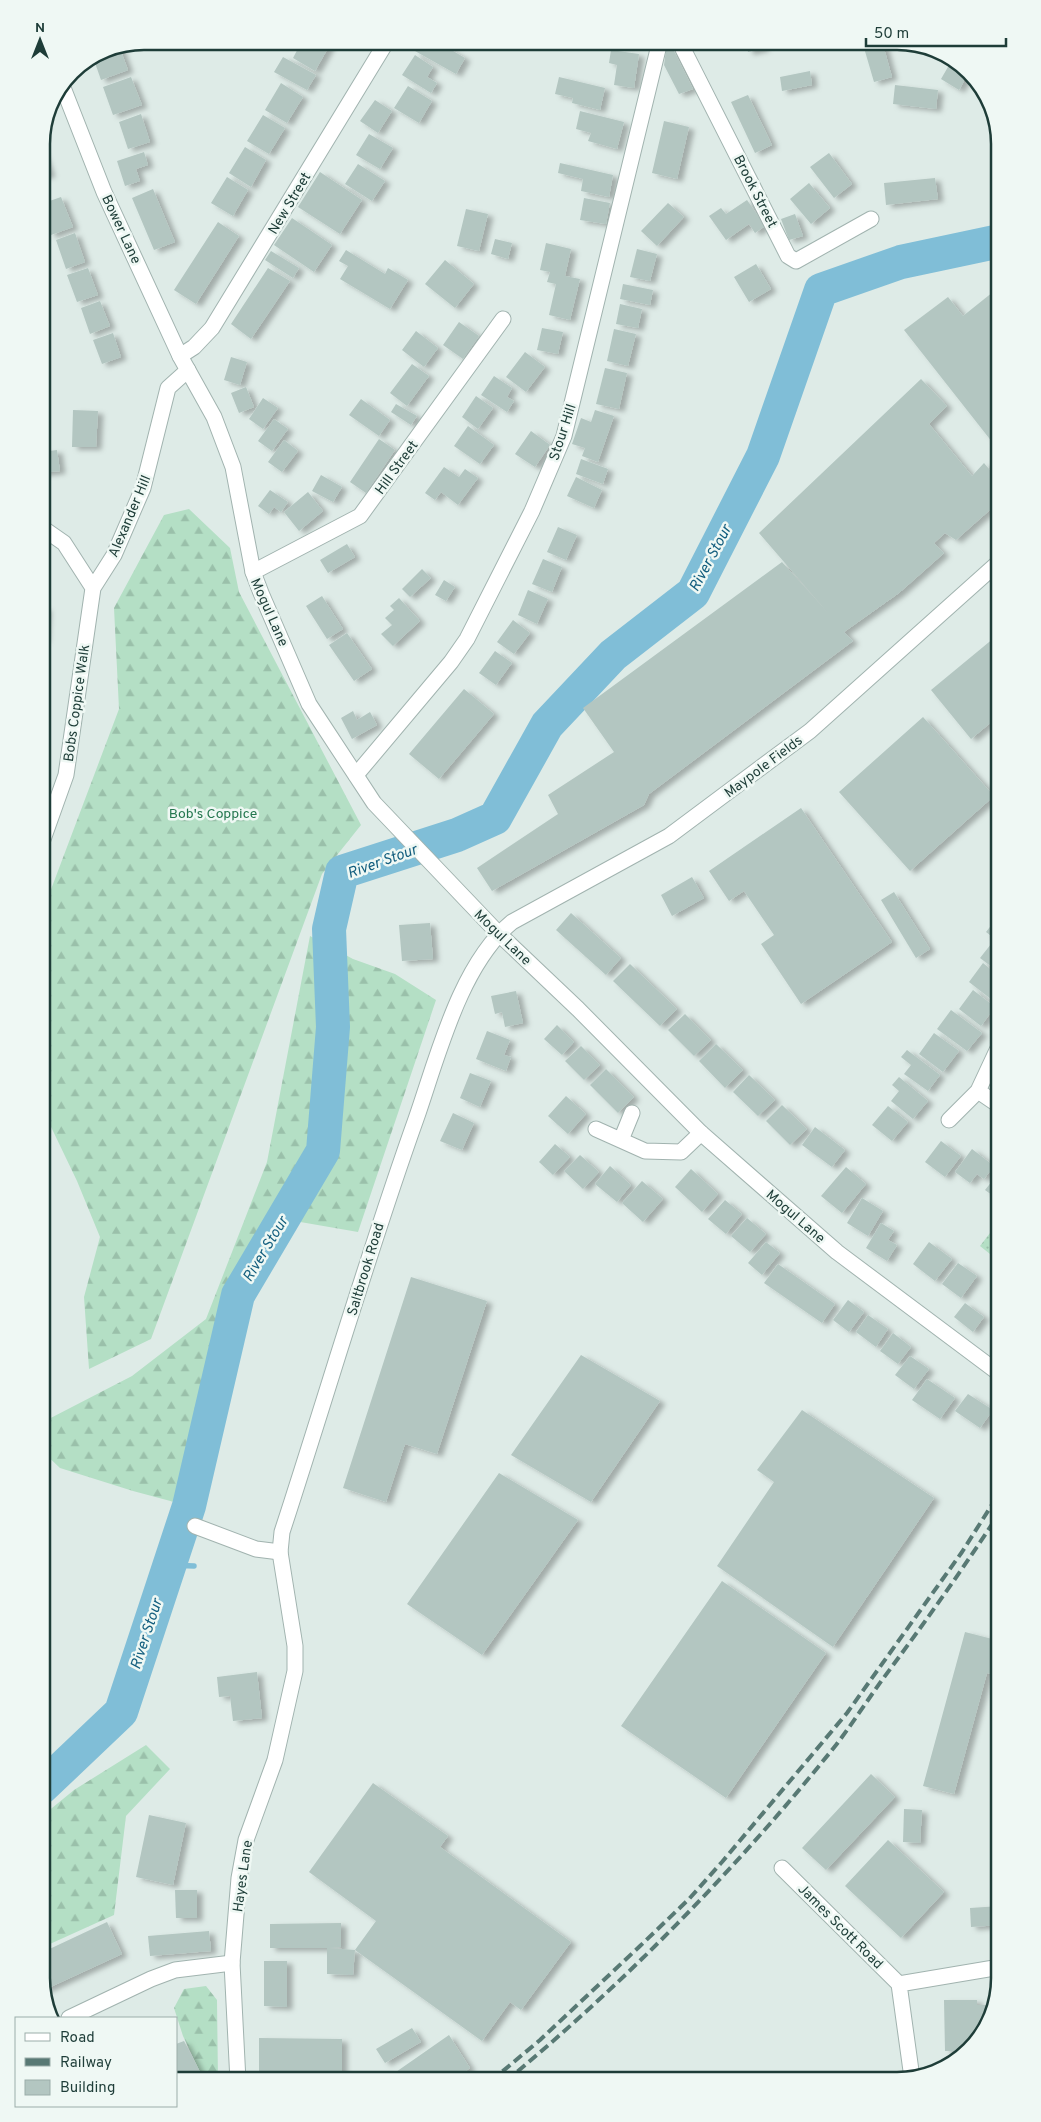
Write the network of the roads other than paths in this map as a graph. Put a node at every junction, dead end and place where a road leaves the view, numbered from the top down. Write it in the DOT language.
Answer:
graph roads {
  1 [pos="382,50"];
  2 [pos="658,50"];
  3 [pos="684,50"];
  4 [pos="65,93"];
  5 [pos="871,219"];
  6 [pos="503,319"];
  7 [pos="180,356"];
  8 [pos="188,370"];
  9 [pos="50,533"];
  10 [pos="991,569"];
  11 [pos="252,572"];
  12 [pos="93,588"];
  13 [pos="356,775"];
  14 [pos="50,820"];
  15 [pos="498,934"];
  16 [pos="991,1063"];
  17 [pos="978,1091"];
  18 [pos="991,1100"];
  19 [pos="632,1113"];
  20 [pos="949,1120"];
  21 [pos="596,1129"];
  22 [pos="701,1133"];
  23 [pos="621,1140"];
  24 [pos="991,1367"];
  25 [pos="195,1526"];
  26 [pos="280,1552"];
  27 [pos="291,1618"];
  28 [pos="782,1868"];
  29 [pos="232,1963"];
  30 [pos="991,1969"];
  31 [pos="899,1984"];
  32 [pos="71,2017"];
  33 [pos="911,2071"];
  34 [pos="238,2072"];
  1 -- 7 [label="street, New Street"];
  2 -- 13 [label="street, Stour Hill"];
  3 -- 5 [label="street, Brook Street"];
  4 -- 7 [label="street, Bower Lane"];
  6 -- 11 [label="street, Hill Street"];
  7 -- 8 [label="street, Bower Lane"];
  8 -- 11 [label="street, Mogul Lane"];
  8 -- 12 [label="street, Alexander Hill"];
  9 -- 12 [label="street"];
  10 -- 15 [label="street, Maypole Fields"];
  11 -- 13 [label="street, Mogul Lane"];
  12 -- 14 [label="street, Bobs Coppice Walk"];
  13 -- 15 [label="street, Mogul Lane"];
  15 -- 22 [label="street, Mogul Lane"];
  15 -- 26 [label="street, Saltbrook Road"];
  16 -- 17 [label="street"];
  17 -- 18 [label="street"];
  17 -- 20 [label="street"];
  19 -- 23 [label="street"];
  21 -- 23 [label="street"];
  22 -- 23 [label="street"];
  22 -- 24 [label="street, Mogul Lane"];
  25 -- 26 [label="street"];
  26 -- 27 [label="street, Saltbrook Road"];
  27 -- 29 [label="street, Hayes Lane"];
  28 -- 31 [label="street, James Scott Road"];
  29 -- 32 [label="street"];
  29 -- 34 [label="street, Hayes Lane"];
  30 -- 31 [label="street"];
  31 -- 33 [label="street"];
}
